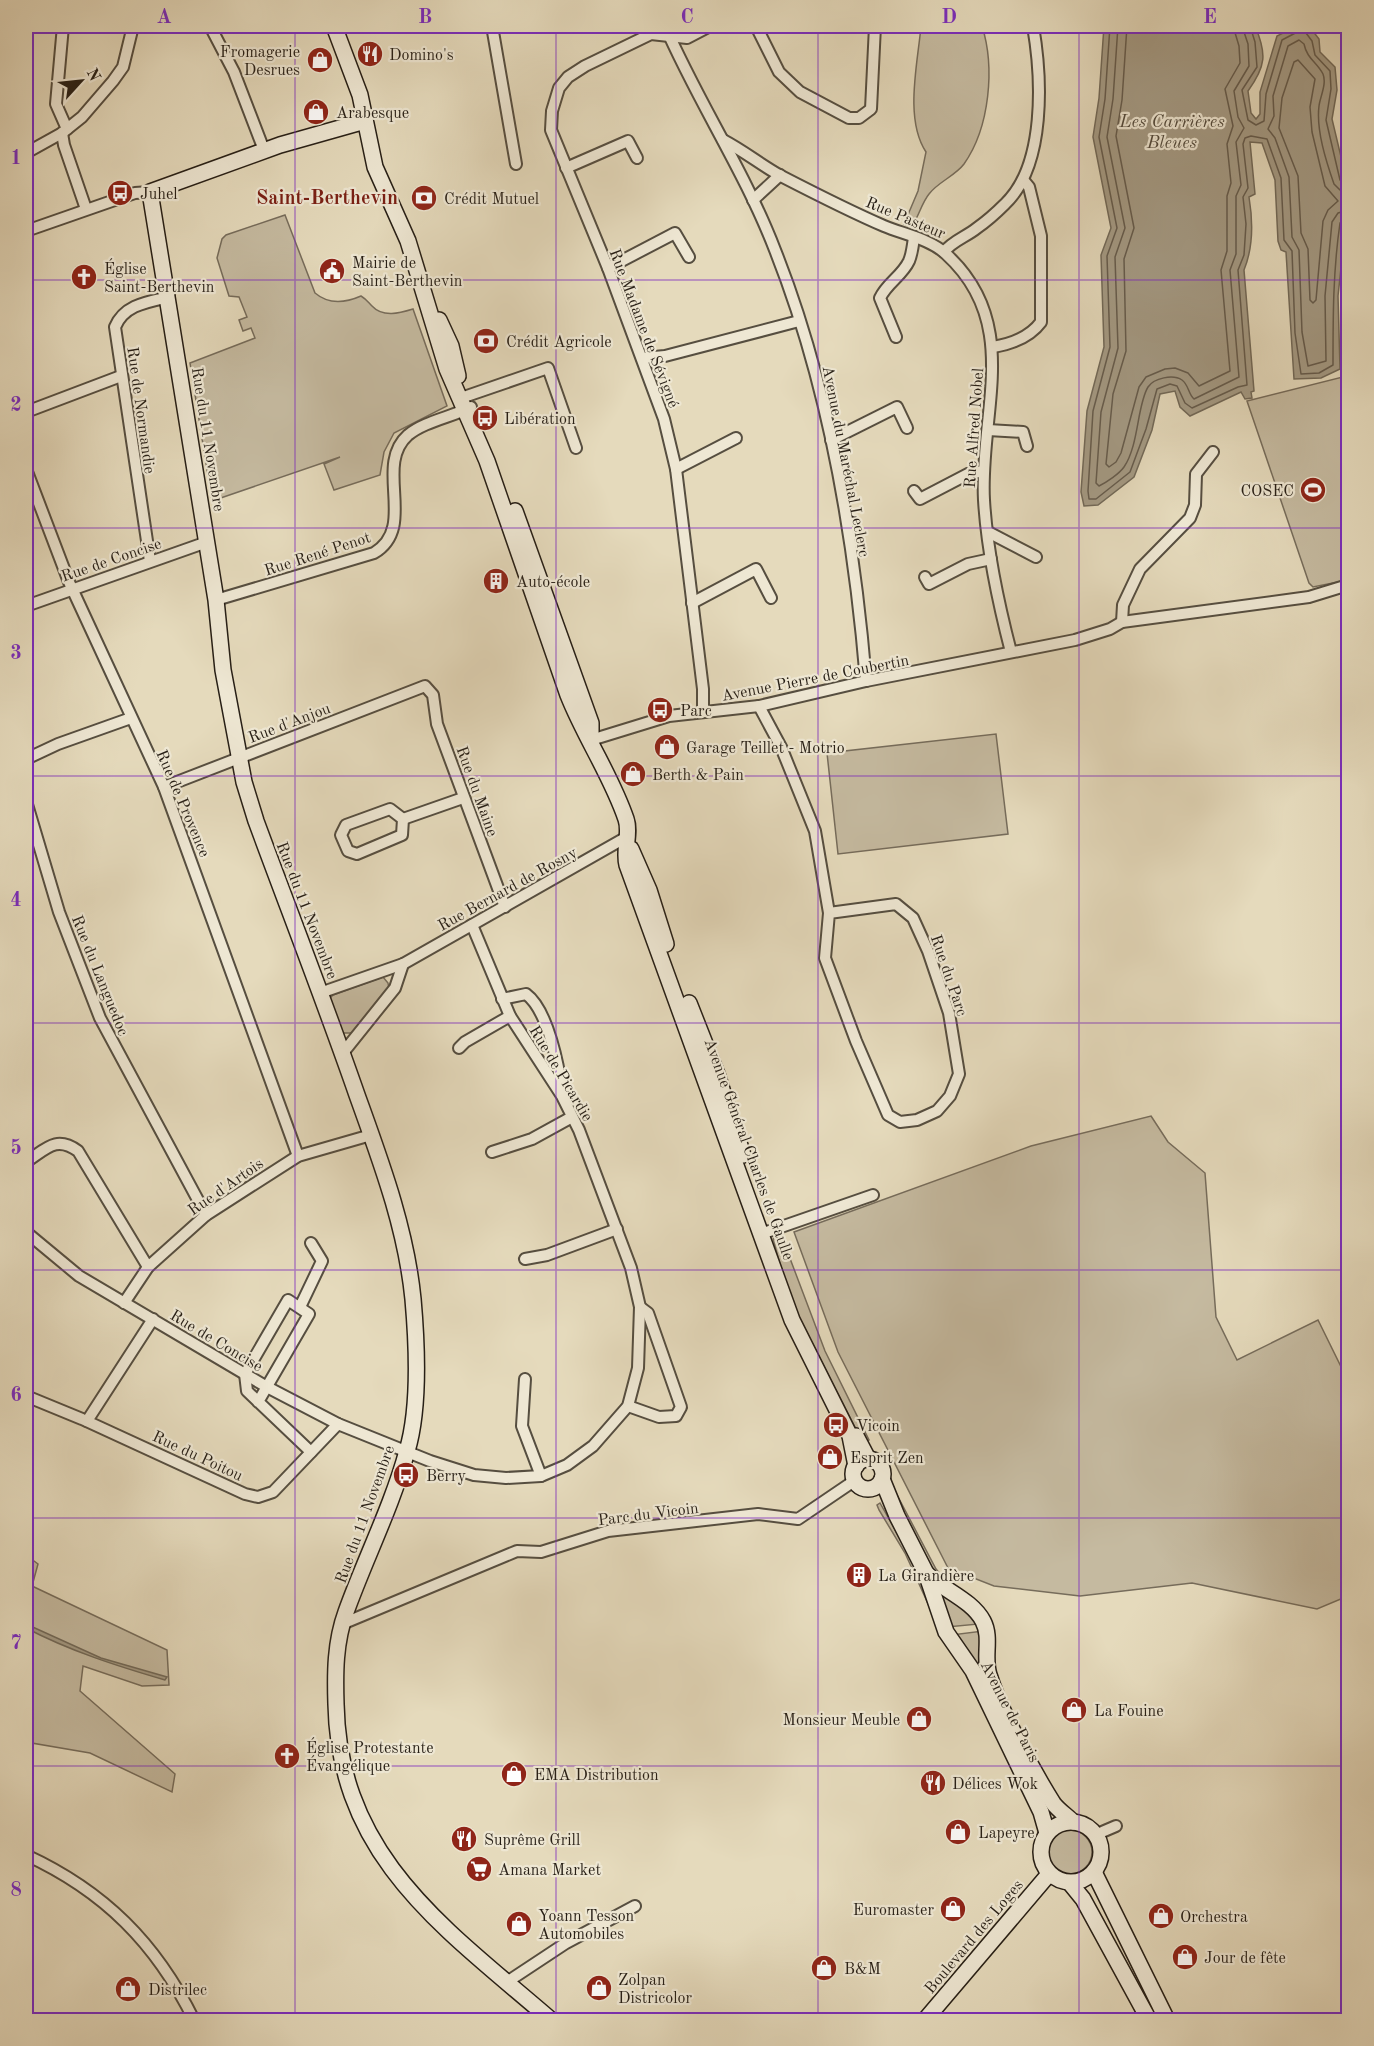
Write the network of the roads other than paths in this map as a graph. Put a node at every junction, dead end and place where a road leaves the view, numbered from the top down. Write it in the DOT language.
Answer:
graph roads {
  1 [pos="63,26"];
  2 [pos="133,26"];
  3 [pos="209,26"];
  4 [pos="334,26"];
  5 [pos="492,26"];
  6 [pos="710,26"];
  7 [pos="756,26"];
  8 [pos="875,26"];
  9 [pos="1033,26"];
  10 [pos="667,30"];
  11 [pos="365,121"];
  12 [pos="65,131"];
  13 [pos="723,140"];
  14 [pos="264,150"];
  15 [pos="26,153"];
  16 [pos="637,158"];
  17 [pos="516,165"];
  18 [pos="566,168"];
  19 [pos="780,175"];
  20 [pos="1024,181"];
  21 [pos="150,192"];
  22 [pos="753,200"];
  23 [pos="86,210"];
  24 [pos="26,231"];
  25 [pos="914,237"];
  26 [pos="944,252"];
  27 [pos="688,257"];
  28 [pos="608,268"];
  29 [pos="168,297"];
  30 [pos="799,321"];
  31 [pos="896,337"];
  32 [pos="993,347"];
  33 [pos="643,358"];
  34 [pos="121,376"];
  35 [pos="466,402"];
  36 [pos="26,412"];
  37 [pos="907,428"];
  38 [pos="988,430"];
  39 [pos="736,438"];
  40 [pos="831,440"];
  41 [pos="1027,446"];
  42 [pos="576,448"];
  43 [pos="1213,452"];
  44 [pos="26,469"];
  45 [pos="676,469"];
  46 [pos="984,471"];
  47 [pos="914,491"];
  48 [pos="988,532"];
  49 [pos="207,542"];
  50 [pos="1036,557"];
  51 [pos="991,559"];
  52 [pos="150,561"];
  53 [pos="924,577"];
  54 [pos="1348,585"];
  55 [pos="72,588"];
  56 [pos="771,598"];
  57 [pos="216,600"];
  58 [pos="692,603"];
  59 [pos="26,606"];
  60 [pos="1122,622"];
  61 [pos="1011,652"];
  62 [pos="866,681"];
  63 [pos="425,686"];
  64 [pos="759,706"];
  65 [pos="703,712"];
  66 [pos="131,718"];
  67 [pos="591,740"];
  68 [pos="239,757"];
  69 [pos="26,759"];
  70 [pos="164,787"];
  71 [pos="463,798"];
  72 [pos="26,801"];
  73 [pos="403,819"];
  74 [pos="625,838"];
  75 [pos="505,907"];
  76 [pos="829,913"];
  77 [pos="472,925"];
  78 [pos="403,964"];
  79 [pos="320,993"];
  80 [pos="502,999"];
  81 [pos="510,1016"];
  82 [pos="459,1048"];
  83 [pos="342,1054"];
  84 [pos="562,1096"];
  85 [pos="572,1117"];
  86 [pos="371,1135"];
  87 [pos="492,1152"];
  88 [pos="298,1156"];
  89 [pos="26,1162"];
  90 [pos="873,1195"];
  91 [pos="206,1215"];
  92 [pos="617,1230"];
  93 [pos="26,1232"];
  94 [pos="765,1233"];
  95 [pos="311,1243"];
  96 [pos="525,1259"];
  97 [pos="148,1267"];
  98 [pos="124,1303"];
  99 [pos="300,1307"];
  100 [pos="640,1307"];
  101 [pos="153,1319"];
  102 [pos="245,1374"];
  103 [pos="525,1379"];
  104 [pos="267,1386"];
  105 [pos="26,1396"];
  106 [pos="258,1402"];
  107 [pos="628,1406"];
  108 [pos="87,1421"];
  109 [pos="338,1424"];
  110 [pos="407,1451"];
  111 [pos="311,1452"];
  112 [pos="859,1468"];
  113 [pos="541,1476"];
  114 [pos="882,1479"];
  115 [pos="869,1489"];
  116 [pos="897,1516"];
  117 [pos="926,1573"];
  118 [pos="342,1624"];
  119 [pos="1073,1822"];
  120 [pos="1116,1826"];
  121 [pos="1047,1833"];
  122 [pos="1095,1835"];
  123 [pos="26,1855"];
  124 [pos="1094,1872"];
  125 [pos="1049,1874"];
  126 [pos="1070,1883"];
  127 [pos="636,1906"];
  128 [pos="507,1982"];
  129 [pos="194,2020"];
  130 [pos="551,2020"];
  131 [pos="925,2020"];
  132 [pos="1149,2020"];
  133 [pos="1167,2020"];
  1 -- 12 [label="street"];
  2 -- 12 [label="street"];
  3 -- 14 [label="street"];
  4 -- 11 [label="main road, Avenue Général Charles de Gaulle"];
  5 -- 17 [label="street"];
  6 -- 10 [label="street, Rue Madame de Sévigné"];
  7 -- 8 [label="street"];
  9 -- 20 [label="street, Rue Pasteur"];
  10 -- 13 [label="street, Avenue du Maréchal Leclerc"];
  10 -- 18 [label="street, Rue Madame de Sévigné"];
  11 -- 14 [label="main road"];
  11 -- 35 [label="main road, Avenue Général Charles de Gaulle"];
  12 -- 15 [label="street"];
  12 -- 23 [label="street"];
  13 -- 19 [label="street, Rue Pasteur"];
  13 -- 22 [label="street, Avenue du Maréchal Leclerc"];
  14 -- 21 [label="main road"];
  16 -- 18 [label="street"];
  18 -- 28 [label="street, Rue Madame de Sévigné"];
  19 -- 22 [label="street"];
  19 -- 25 [label="street, Rue Pasteur"];
  20 -- 26 [label="street, Rue Pasteur"];
  20 -- 32 [label="street"];
  21 -- 23 [label="street"];
  21 -- 29 [label="main road, Rue du 11 Novembre"];
  22 -- 30 [label="street, Avenue du Maréchal Leclerc"];
  23 -- 24 [label="street"];
  25 -- 26 [label="street, Rue Pasteur"];
  25 -- 31 [label="street"];
  26 -- 32 [label="street, Rue Alfred Nobel"];
  27 -- 28 [label="street"];
  28 -- 33 [label="street, Rue Madame de Sévigné"];
  29 -- 34 [label="street, Rue de Normandie"];
  29 -- 49 [label="main road, Rue du 11 Novembre"];
  30 -- 33 [label="street"];
  30 -- 40 [label="street, Avenue du Maréchal Leclerc"];
  32 -- 38 [label="street, Rue Alfred Nobel"];
  33 -- 45 [label="street, Rue Madame de Sévigné"];
  34 -- 36 [label="street"];
  34 -- 52 [label="street, Rue de Normandie"];
  35 -- 42 [label="street"];
  35 -- 57 [label="street, Rue René Penot"];
  35 -- 67 [label="main road, Avenue Général Charles de Gaulle"];
  37 -- 40 [label="street"];
  38 -- 41 [label="street"];
  38 -- 46 [label="street, Rue Alfred Nobel"];
  39 -- 45 [label="street"];
  40 -- 62 [label="street, Avenue du Maréchal Leclerc"];
  43 -- 60 [label="street"];
  44 -- 55 [label="street, Rue de Provence"];
  45 -- 58 [label="street, Rue Madame de Sévigné"];
  46 -- 47 [label="street"];
  46 -- 48 [label="street, Rue Alfred Nobel"];
  48 -- 50 [label="street"];
  48 -- 51 [label="street, Rue Alfred Nobel"];
  49 -- 52 [label="street, Rue de Concise"];
  49 -- 57 [label="main road, Rue du 11 Novembre"];
  51 -- 53 [label="street"];
  51 -- 61 [label="street, Rue Alfred Nobel"];
  52 -- 55 [label="street, Rue de Concise"];
  54 -- 60 [label="street, Avenue Pierre de Coubertin"];
  55 -- 59 [label="street, Rue de Concise"];
  55 -- 66 [label="street, Rue de Provence"];
  56 -- 58 [label="street"];
  57 -- 68 [label="main road, Rue du 11 Novembre"];
  58 -- 65 [label="street, Rue Madame de Sévigné"];
  60 -- 61 [label="street, Avenue Pierre de Coubertin"];
  61 -- 62 [label="street, Avenue Pierre de Coubertin"];
  62 -- 64 [label="street, Avenue Pierre de Coubertin"];
  63 -- 68 [label="street, Rue d'Anjou"];
  63 -- 71 [label="street, Rue du Maine"];
  64 -- 65 [label="street, Avenue Pierre de Coubertin"];
  64 -- 76 [label="street, Rue du Parc"];
  65 -- 67 [label="street, Avenue Pierre de Coubertin"];
  66 -- 69 [label="street"];
  66 -- 70 [label="street, Rue de Provence"];
  67 -- 74 [label="main road, Avenue Général Charles de Gaulle"];
  68 -- 70 [label="street, Rue d'Anjou"];
  68 -- 79 [label="main road, Rue du 11 Novembre"];
  70 -- 88 [label="street, Rue de Provence"];
  71 -- 73 [label="street"];
  71 -- 75 [label="street, Rue du Maine"];
  72 -- 91 [label="street, Rue du Languedoc"];
  73 -- 73 [label="street"];
  74 -- 75 [label="street, Rue Bernard de Rosny"];
  74 -- 94 [label="main road, Avenue Général Charles de Gaulle"];
  75 -- 77 [label="street, Rue Bernard de Rosny"];
  76 -- 76 [label="street, Rue du Parc"];
  77 -- 78 [label="street, Rue Bernard de Rosny"];
  77 -- 80 [label="street, Rue de Picardie"];
  78 -- 79 [label="street, Rue Bernard de Rosny"];
  78 -- 83 [label="street"];
  79 -- 83 [label="main road, Rue du 11 Novembre"];
  80 -- 81 [label="street, Rue de Picardie"];
  80 -- 84 [label="street"];
  81 -- 82 [label="street"];
  81 -- 84 [label="street, Rue de Picardie"];
  83 -- 86 [label="main road, Rue du 11 Novembre"];
  84 -- 85 [label="street, Rue de Picardie"];
  85 -- 87 [label="street"];
  85 -- 92 [label="street, Rue de Picardie"];
  86 -- 88 [label="street, Rue d'Artois"];
  86 -- 110 [label="main road, Rue du 11 Novembre"];
  88 -- 91 [label="street, Rue d'Artois"];
  89 -- 97 [label="street"];
  90 -- 94 [label="street"];
  91 -- 97 [label="street, Rue d'Artois"];
  92 -- 96 [label="street"];
  92 -- 100 [label="street, Rue de Picardie"];
  93 -- 98 [label="street, Rue de Concise"];
  94 -- 112 [label="main road, Avenue Général Charles de Gaulle"];
  95 -- 99 [label="street"];
  97 -- 98 [label="street, Rue d'Artois"];
  98 -- 101 [label="street, Rue de Concise"];
  99 -- 102 [label="street"];
  99 -- 104 [label="street"];
  100 -- 107 [label="street, Rue de Picardie"];
  100 -- 107 [label="street, Rue de Picardie"];
  101 -- 102 [label="street, Rue de Concise"];
  101 -- 108 [label="street"];
  102 -- 104 [label="street, Rue de Concise"];
  102 -- 106 [label="street"];
  103 -- 113 [label="street"];
  104 -- 106 [label="street"];
  104 -- 109 [label="street, Rue de Concise"];
  105 -- 108 [label="street, Rue du Poitou"];
  106 -- 111 [label="street"];
  107 -- 113 [label="street, Rue de Picardie"];
  108 -- 111 [label="street, Rue du Poitou"];
  109 -- 110 [label="street, Rue de Concise"];
  109 -- 111 [label="street, Rue du Poitou"];
  110 -- 113 [label="street, Rue de Picardie"];
  110 -- 118 [label="main road, Rue du 11 Novembre"];
  112 -- 114 [label="main road, Avenue Général Charles de Gaulle"];
  112 -- 115 [label="main road"];
  112 -- 118 [label="street, Parc du Vicoin"];
  114 -- 115 [label="main road"];
  114 -- 116 [label="main road, Avenue de Paris"];
  115 -- 116 [label="main road, Avenue de Paris"];
  116 -- 117 [label="main road, Avenue de Paris"];
  117 -- 119 [label="main road, Avenue de Paris"];
  117 -- 121 [label="main road, Avenue de Paris"];
  118 -- 128 [label="main road, Rue du 11 Novembre"];
  119 -- 121 [label="main road"];
  119 -- 122 [label="main road"];
  120 -- 122 [label="street"];
  121 -- 125 [label="main road"];
  122 -- 124 [label="main road"];
  123 -- 129 [label="street"];
  124 -- 126 [label="main road"];
  124 -- 133 [label="main road"];
  125 -- 126 [label="main road"];
  125 -- 131 [label="main road, Boulevard des Loges"];
  126 -- 132 [label="main road"];
  127 -- 128 [label="street"];
  128 -- 130 [label="main road, Rue du 11 Novembre"];
}
